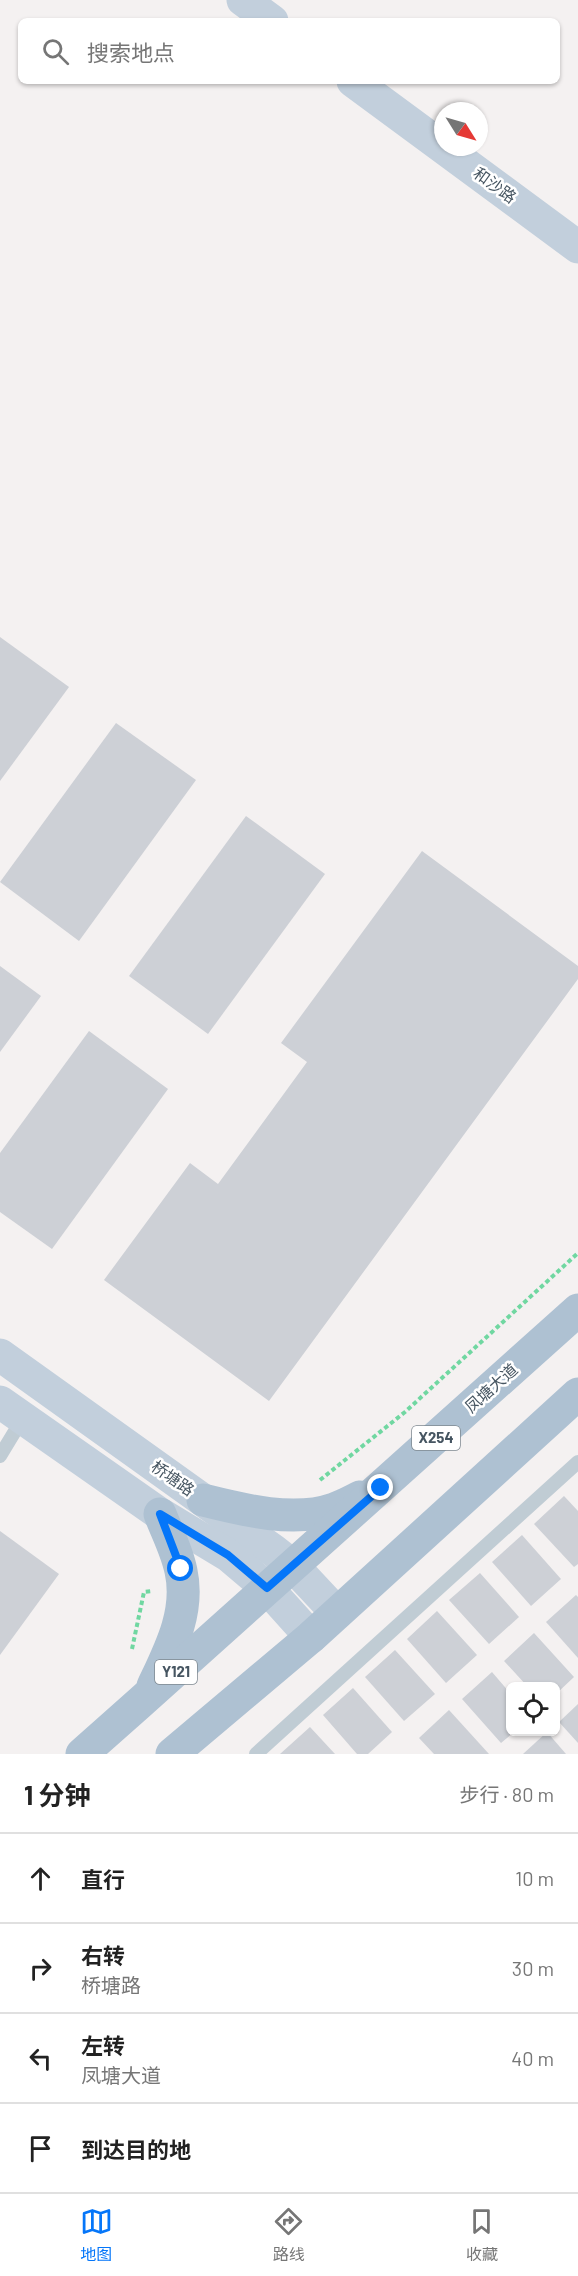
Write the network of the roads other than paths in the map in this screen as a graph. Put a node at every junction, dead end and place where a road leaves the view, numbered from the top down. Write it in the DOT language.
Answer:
graph roads {
  1 [pos="243,0"];
  2 [pos="268,18"];
  3 [pos="357,84"];
  4 [pos="578,247"];
  5 [pos="578,1310"];
  6 [pos="0,1355"];
  7 [pos="578,1394"];
  8 [pos="12,1410"];
  9 [pos="0,1456"];
  10 [pos="578,1462"];
  11 [pos="381,1488"];
  12 [pos="203,1500"];
  13 [pos="160,1514"];
  14 [pos="293,1566"];
  15 [pos="267,1588"];
  16 [pos="337,1613"];
  17 [pos="311,1636"];
  18 [pos="148,1696"];
  19 [pos="82,1754"];
  20 [pos="172,1754"];
  21 [pos="256,1754"];
  1 -- 2 [label="street"];
  3 -- 4 [label="street, 和沙路"];
  5 -- 11 [label="main road, 凤塘大道 / X254"];
  6 -- 12 [label="street, 桥塘路"];
  7 -- 16 [label="main road"];
  8 -- 9 [label="lane"];
  8 -- 13 [label="street"];
  10 -- 21 [label="lane"];
  11 -- 12 [label="main road"];
  11 -- 14 [label="main road, 凤塘大道 / X254"];
  12 -- 14 [label="street, 桥塘路"];
  13 -- 15 [label="street"];
  13 -- 18 [label="main road"];
  14 -- 15 [label="main road, 凤塘大道 / Y121"];
  14 -- 16 [label="street, 桥塘路"];
  15 -- 17 [label="street"];
  15 -- 18 [label="main road, 凤塘大道 / Y121"];
  16 -- 17 [label="main road"];
  17 -- 20 [label="main road"];
  18 -- 19 [label="main road, 凤塘大道 / Y121"];
}
